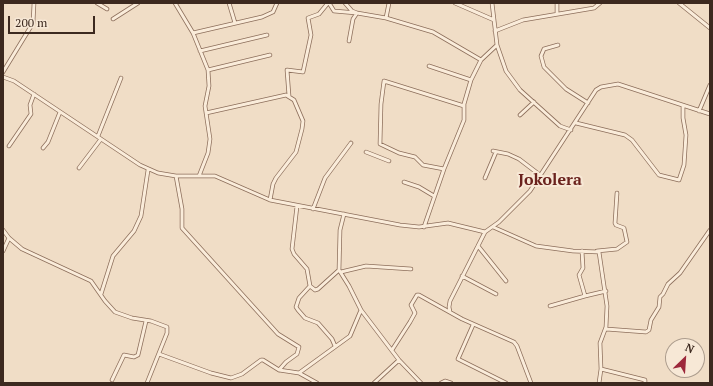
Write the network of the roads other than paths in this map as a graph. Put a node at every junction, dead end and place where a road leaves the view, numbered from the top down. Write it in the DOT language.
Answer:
graph roads {
  1 [pos="34,3"];
  2 [pos="97,3"];
  3 [pos="138,3"];
  4 [pos="175,3"];
  5 [pos="229,3"];
  6 [pos="277,3"];
  7 [pos="328,3"];
  8 [pos="346,3"];
  9 [pos="389,3"];
  10 [pos="455,3"];
  11 [pos="492,3"];
  12 [pos="556,3"];
  13 [pos="600,3"];
  14 [pos="679,3"];
  15 [pos="107,9"];
  16 [pos="358,13"];
  17 [pos="557,13"];
  18 [pos="386,18"];
  19 [pos="113,20"];
  20 [pos="494,20"];
  21 [pos="235,23"];
  22 [pos="710,28"];
  23 [pos="495,31"];
  24 [pos="193,33"];
  25 [pos="266,35"];
  26 [pos="349,41"];
  27 [pos="497,45"];
  28 [pos="558,45"];
  29 [pos="200,51"];
  30 [pos="270,55"];
  31 [pos="481,60"];
  32 [pos="429,66"];
  33 [pos="208,70"];
  34 [pos="3,72"];
  35 [pos="3,76"];
  36 [pos="121,78"];
  37 [pos="471,80"];
  38 [pos="400,85"];
  39 [pos="710,85"];
  40 [pos="34,94"];
  41 [pos="289,96"];
  42 [pos="427,96"];
  43 [pos="534,102"];
  44 [pos="588,102"];
  45 [pos="464,106"];
  46 [pos="683,106"];
  47 [pos="699,111"];
  48 [pos="60,112"];
  49 [pos="206,113"];
  50 [pos="710,114"];
  51 [pos="520,115"];
  52 [pos="576,123"];
  53 [pos="571,130"];
  54 [pos="98,136"];
  55 [pos="101,139"];
  56 [pos="352,142"];
  57 [pos="9,146"];
  58 [pos="43,148"];
  59 [pos="366,152"];
  60 [pos="389,162"];
  61 [pos="79,168"];
  62 [pos="444,169"];
  63 [pos="148,170"];
  64 [pos="540,175"];
  65 [pos="176,176"];
  66 [pos="199,176"];
  67 [pos="485,178"];
  68 [pos="404,182"];
  69 [pos="617,193"];
  70 [pos="434,196"];
  71 [pos="270,200"];
  72 [pos="297,206"];
  73 [pos="312,209"];
  74 [pos="344,214"];
  75 [pos="424,226"];
  76 [pos="493,227"];
  77 [pos="3,230"];
  78 [pos="710,230"];
  79 [pos="485,232"];
  80 [pos="9,238"];
  81 [pos="478,246"];
  82 [pos="3,251"];
  83 [pos="582,251"];
  84 [pos="597,251"];
  85 [pos="412,268"];
  86 [pos="340,271"];
  87 [pos="462,276"];
  88 [pos="506,281"];
  89 [pos="310,286"];
  90 [pos="606,292"];
  91 [pos="101,294"];
  92 [pos="496,294"];
  93 [pos="584,296"];
  94 [pos="550,306"];
  95 [pos="361,310"];
  96 [pos="451,313"];
  97 [pos="146,320"];
  98 [pos="473,325"];
  99 [pos="606,328"];
  100 [pos="335,346"];
  101 [pos="392,350"];
  102 [pos="159,354"];
  103 [pos="399,360"];
  104 [pos="601,369"];
  105 [pos="279,370"];
  106 [pos="299,373"];
  107 [pos="112,380"];
  108 [pos="147,383"];
  109 [pos="318,383"];
  110 [pos="374,383"];
  111 [pos="421,383"];
  112 [pos="440,383"];
  113 [pos="451,383"];
  114 [pos="506,383"];
  115 [pos="531,383"];
  116 [pos="599,383"];
  117 [pos="645,383"];
  1 -- 34 [label="street"];
  2 -- 15 [label="street"];
  3 -- 19 [label="street"];
  4 -- 24 [label="street"];
  5 -- 21 [label="street"];
  6 -- 21 [label="street"];
  7 -- 16 [label="street"];
  7 -- 41 [label="street"];
  8 -- 16 [label="street"];
  9 -- 18 [label="street"];
  10 -- 20 [label="street"];
  11 -- 20 [label="street"];
  12 -- 17 [label="street"];
  13 -- 17 [label="street"];
  14 -- 22 [label="street"];
  16 -- 18 [label="street"];
  16 -- 26 [label="street"];
  17 -- 23 [label="street"];
  18 -- 31 [label="street"];
  20 -- 23 [label="street"];
  21 -- 24 [label="street"];
  23 -- 27 [label="street"];
  24 -- 29 [label="street"];
  25 -- 29 [label="street"];
  27 -- 31 [label="street"];
  27 -- 43 [label="street"];
  28 -- 44 [label="street"];
  29 -- 33 [label="street"];
  30 -- 33 [label="street"];
  31 -- 37 [label="street"];
  32 -- 37 [label="street"];
  33 -- 49 [label="street"];
  35 -- 40 [label="street"];
  36 -- 54 [label="street"];
  37 -- 45 [label="street"];
  38 -- 42 [label="street"];
  39 -- 47 [label="street"];
  40 -- 48 [label="street"];
  40 -- 57 [label="street"];
  41 -- 49 [label="street"];
  41 -- 71 [label="street"];
  43 -- 51 [label="street"];
  43 -- 53 [label="street"];
  44 -- 46 [label="street"];
  44 -- 52 [label="street"];
  45 -- 62 [label="street"];
  45 -- 62 [label="street"];
  46 -- 47 [label="street"];
  46 -- 52 [label="street"];
  47 -- 50 [label="street"];
  48 -- 54 [label="street"];
  48 -- 58 [label="street"];
  49 -- 66 [label="street"];
  52 -- 53 [label="street"];
  53 -- 64 [label="street"];
  54 -- 55 [label="street"];
  55 -- 61 [label="street"];
  55 -- 63 [label="street"];
  56 -- 73 [label="street"];
  59 -- 60 [label="street"];
  62 -- 70 [label="street"];
  63 -- 65 [label="street"];
  63 -- 91 [label="street"];
  64 -- 67 [label="street"];
  64 -- 76 [label="street"];
  65 -- 66 [label="street"];
  65 -- 105 [label="street"];
  66 -- 71 [label="street"];
  68 -- 70 [label="street"];
  69 -- 84 [label="street"];
  70 -- 75 [label="street"];
  71 -- 72 [label="street"];
  72 -- 73 [label="street"];
  72 -- 89 [label="street"];
  73 -- 74 [label="street"];
  74 -- 75 [label="street"];
  74 -- 86 [label="street"];
  75 -- 79 [label="street"];
  76 -- 79 [label="street"];
  76 -- 83 [label="street"];
  77 -- 80 [label="street"];
  78 -- 99 [label="street"];
  79 -- 81 [label="street"];
  80 -- 82 [label="street"];
  80 -- 91 [label="street"];
  81 -- 87 [label="street"];
  81 -- 88 [label="street"];
  83 -- 84 [label="street"];
  83 -- 93 [label="street"];
  84 -- 90 [label="street"];
  85 -- 86 [label="street"];
  86 -- 89 [label="street"];
  86 -- 95 [label="street"];
  87 -- 92 [label="street"];
  87 -- 96 [label="street"];
  89 -- 100 [label="street"];
  90 -- 93 [label="street"];
  90 -- 99 [label="street"];
  91 -- 97 [label="street"];
  93 -- 94 [label="street"];
  95 -- 100 [label="street"];
  95 -- 101 [label="street"];
  96 -- 98 [label="street"];
  96 -- 101 [label="street"];
  97 -- 102 [label="street"];
  97 -- 107 [label="street"];
  98 -- 114 [label="street"];
  98 -- 115 [label="street"];
  99 -- 104 [label="street"];
  100 -- 106 [label="street"];
  101 -- 103 [label="street"];
  102 -- 105 [label="street"];
  102 -- 108 [label="street"];
  103 -- 110 [label="street"];
  103 -- 111 [label="street"];
  104 -- 116 [label="street"];
  104 -- 117 [label="street"];
  105 -- 106 [label="street"];
  106 -- 109 [label="street"];
  112 -- 113 [label="street"];
}
